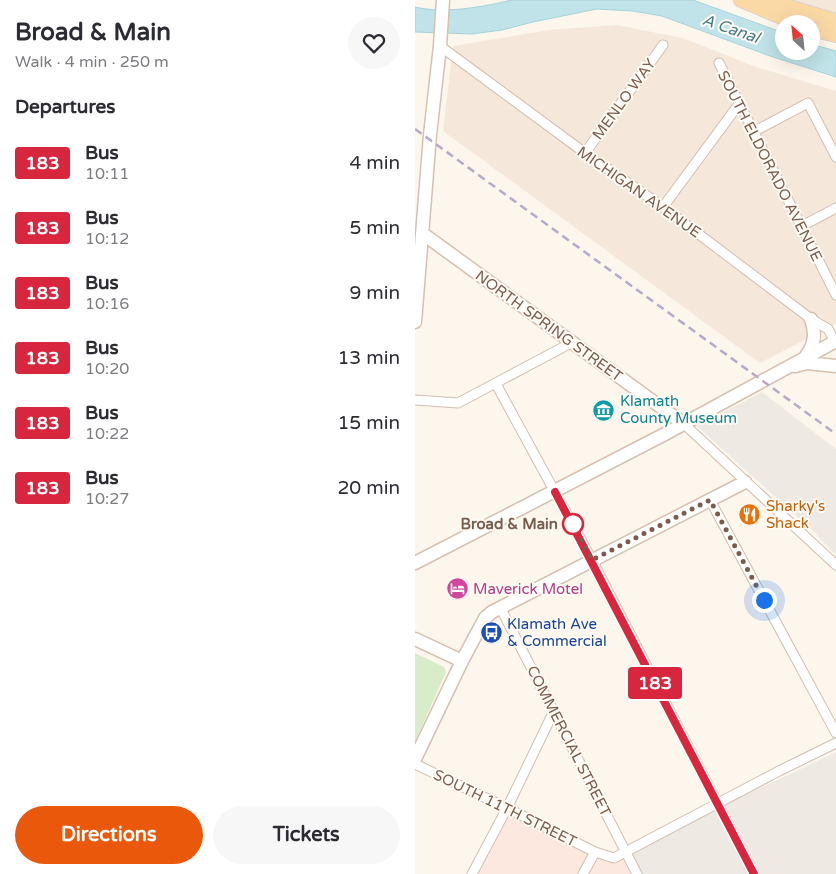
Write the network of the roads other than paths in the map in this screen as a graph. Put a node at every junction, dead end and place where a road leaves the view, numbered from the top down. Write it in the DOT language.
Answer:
graph roads {
  1 [pos="741,0"];
  2 [pos="766,0"];
  3 [pos="443,4"];
  4 [pos="777,15"];
  5 [pos="836,21"];
  6 [pos="820,31"];
  7 [pos="836,35"];
  8 [pos="440,40"];
  9 [pos="663,45"];
  10 [pos="719,63"];
  11 [pos="739,104"];
  12 [pos="753,132"];
  13 [pos="585,153"];
  14 [pos="836,157"];
  15 [pos="663,207"];
  16 [pos="836,208"];
  17 [pos="800,227"];
  18 [pos="418,231"];
  19 [pos="836,295"];
  20 [pos="811,319"];
  21 [pos="415,322"];
  22 [pos="836,342"];
  23 [pos="571,343"];
  24 [pos="806,357"];
  25 [pos="836,366"];
  26 [pos="785,368"];
  27 [pos="496,384"];
  28 [pos="415,400"];
  29 [pos="684,424"];
  30 [pos="745,482"];
  31 [pos="555,492"];
  32 [pos="710,500"];
  33 [pos="443,549"];
  34 [pos="415,554"];
  35 [pos="592,560"];
  36 [pos="415,564"];
  37 [pos="836,565"];
  38 [pos="500,607"];
  39 [pos="415,639"];
  40 [pos="462,661"];
  41 [pos="554,711"];
  42 [pos="836,733"];
  43 [pos="836,743"];
  44 [pos="415,759"];
  45 [pos="415,764"];
  46 [pos="717,803"];
  47 [pos="507,808"];
  48 [pos="595,852"];
  49 [pos="626,852"];
  50 [pos="472,874"];
  51 [pos="583,874"];
  52 [pos="637,874"];
  53 [pos="754,874"];
  1 -- 4 [label="main road"];
  2 -- 5 [label="main road"];
  3 -- 8 [label="street"];
  6 -- 7 [label="main road"];
  8 -- 13 [label="street, MICHIGAN AVENUE"];
  8 -- 18 [label="street"];
  9 -- 13 [label="street, MENLO WAY"];
  10 -- 11 [label="street, SOUTH ELDORADO AVENUE"];
  11 -- 12 [label="street, SOUTH ELDORADO AVENUE"];
  11 -- 15 [label="street"];
  12 -- 14 [label="street"];
  12 -- 17 [label="street, SOUTH ELDORADO AVENUE"];
  13 -- 15 [label="street, MICHIGAN AVENUE"];
  15 -- 20 [label="street, MICHIGAN AVENUE"];
  16 -- 17 [label="street"];
  17 -- 19 [label="street, SOUTH ELDORADO AVENUE"];
  18 -- 21 [label="street"];
  18 -- 23 [label="street, NORTH SPRING STREET"];
  20 -- 22 [label="street, MICHIGAN AVENUE"];
  20 -- 24 [label="street"];
  22 -- 24 [label="street"];
  23 -- 27 [label="street"];
  23 -- 29 [label="street, NORTH SPRING STREET"];
  24 -- 26 [label="street"];
  25 -- 26 [label="street"];
  26 -- 29 [label="street"];
  27 -- 28 [label="street"];
  27 -- 31 [label="street"];
  29 -- 30 [label="street"];
  29 -- 31 [label="street"];
  30 -- 32 [label="street"];
  30 -- 37 [label="street"];
  31 -- 33 [label="street"];
  31 -- 35 [label="street"];
  32 -- 35 [label="street"];
  32 -- 42 [label="street"];
  33 -- 34 [label="street"];
  33 -- 36 [label="street"];
  35 -- 38 [label="street"];
  35 -- 46 [label="street"];
  38 -- 40 [label="street"];
  38 -- 41 [label="street, COMMERCIAL STREET"];
  39 -- 40 [label="street"];
  40 -- 44 [label="street"];
  41 -- 47 [label="street"];
  41 -- 49 [label="street, COMMERCIAL STREET"];
  43 -- 46 [label="street"];
  45 -- 47 [label="street, SOUTH 11TH STREET"];
  46 -- 49 [label="street"];
  46 -- 53 [label="street"];
  47 -- 48 [label="street, SOUTH 11TH STREET"];
  47 -- 50 [label="street"];
  48 -- 49 [label="street, SOUTH 11TH STREET"];
  48 -- 51 [label="street"];
  49 -- 52 [label="street, COMMERCIAL STREET"];
}
